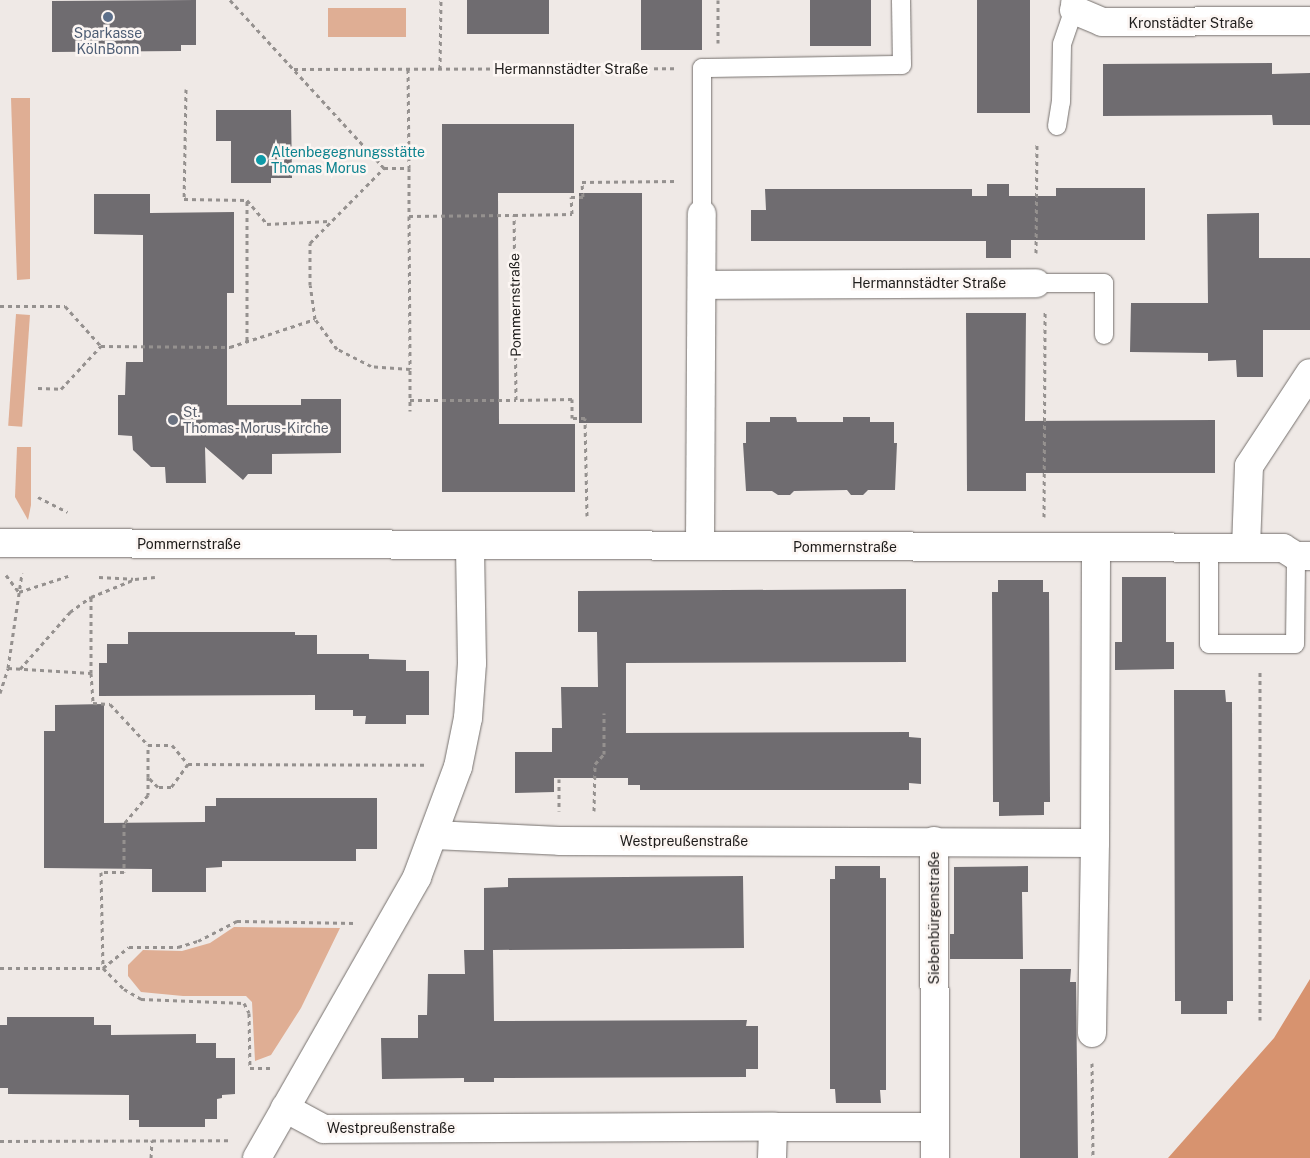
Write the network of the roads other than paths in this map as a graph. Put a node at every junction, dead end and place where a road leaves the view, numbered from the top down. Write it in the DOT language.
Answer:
graph roads {
  1 [pos="900,0"];
  2 [pos="1071,5"];
  3 [pos="1310,21"];
  4 [pos="1057,126"];
  5 [pos="702,214"];
  6 [pos="1041,283"];
  7 [pos="702,285"];
  8 [pos="1104,335"];
  9 [pos="1310,374"];
  10 [pos="0,543"];
  11 [pos="470,545"];
  12 [pos="700,546"];
  13 [pos="1096,548"];
  14 [pos="1209,548"];
  15 [pos="1246,548"];
  16 [pos="1303,556"];
  17 [pos="434,835"];
  18 [pos="934,841"];
  19 [pos="1095,843"];
  20 [pos="1092,1033"];
  21 [pos="285,1108"];
  22 [pos="772,1127"];
  23 [pos="935,1127"];
  24 [pos="262,1149"];
  25 [pos="772,1158"];
  26 [pos="935,1158"];
  1 -- 5 [label="lane"];
  2 -- 3 [label="street, Kronstädter Straße"];
  2 -- 4 [label="lane, Kronstädter Straße"];
  5 -- 7 [label="street"];
  6 -- 7 [label="street, Hermannstädter Straße"];
  6 -- 8 [label="lane, Hermannstädter Straße"];
  7 -- 12 [label="street"];
  9 -- 15 [label="street"];
  10 -- 11 [label="street, Pommernstraße"];
  11 -- 12 [label="street, Pommernstraße"];
  11 -- 17 [label="street"];
  12 -- 13 [label="street, Pommernstraße"];
  13 -- 14 [label="street, Pommernstraße"];
  13 -- 19 [label="street"];
  14 -- 15 [label="street, Pommernstraße"];
  14 -- 16 [label="lane, Pommernstraße"];
  15 -- 16 [label="street, Pommernstraße"];
  17 -- 18 [label="street, Westpreußenstraße"];
  17 -- 21 [label="street"];
  18 -- 19 [label="street, Siebenbürgenstraße"];
  18 -- 23 [label="street, Siebenbürgenstraße"];
  19 -- 20 [label="street"];
  21 -- 22 [label="street, Westpreußenstraße"];
  21 -- 24 [label="street"];
  22 -- 23 [label="street"];
  22 -- 25 [label="street"];
  23 -- 26 [label="street, Siebenbürgenstraße"];
}
